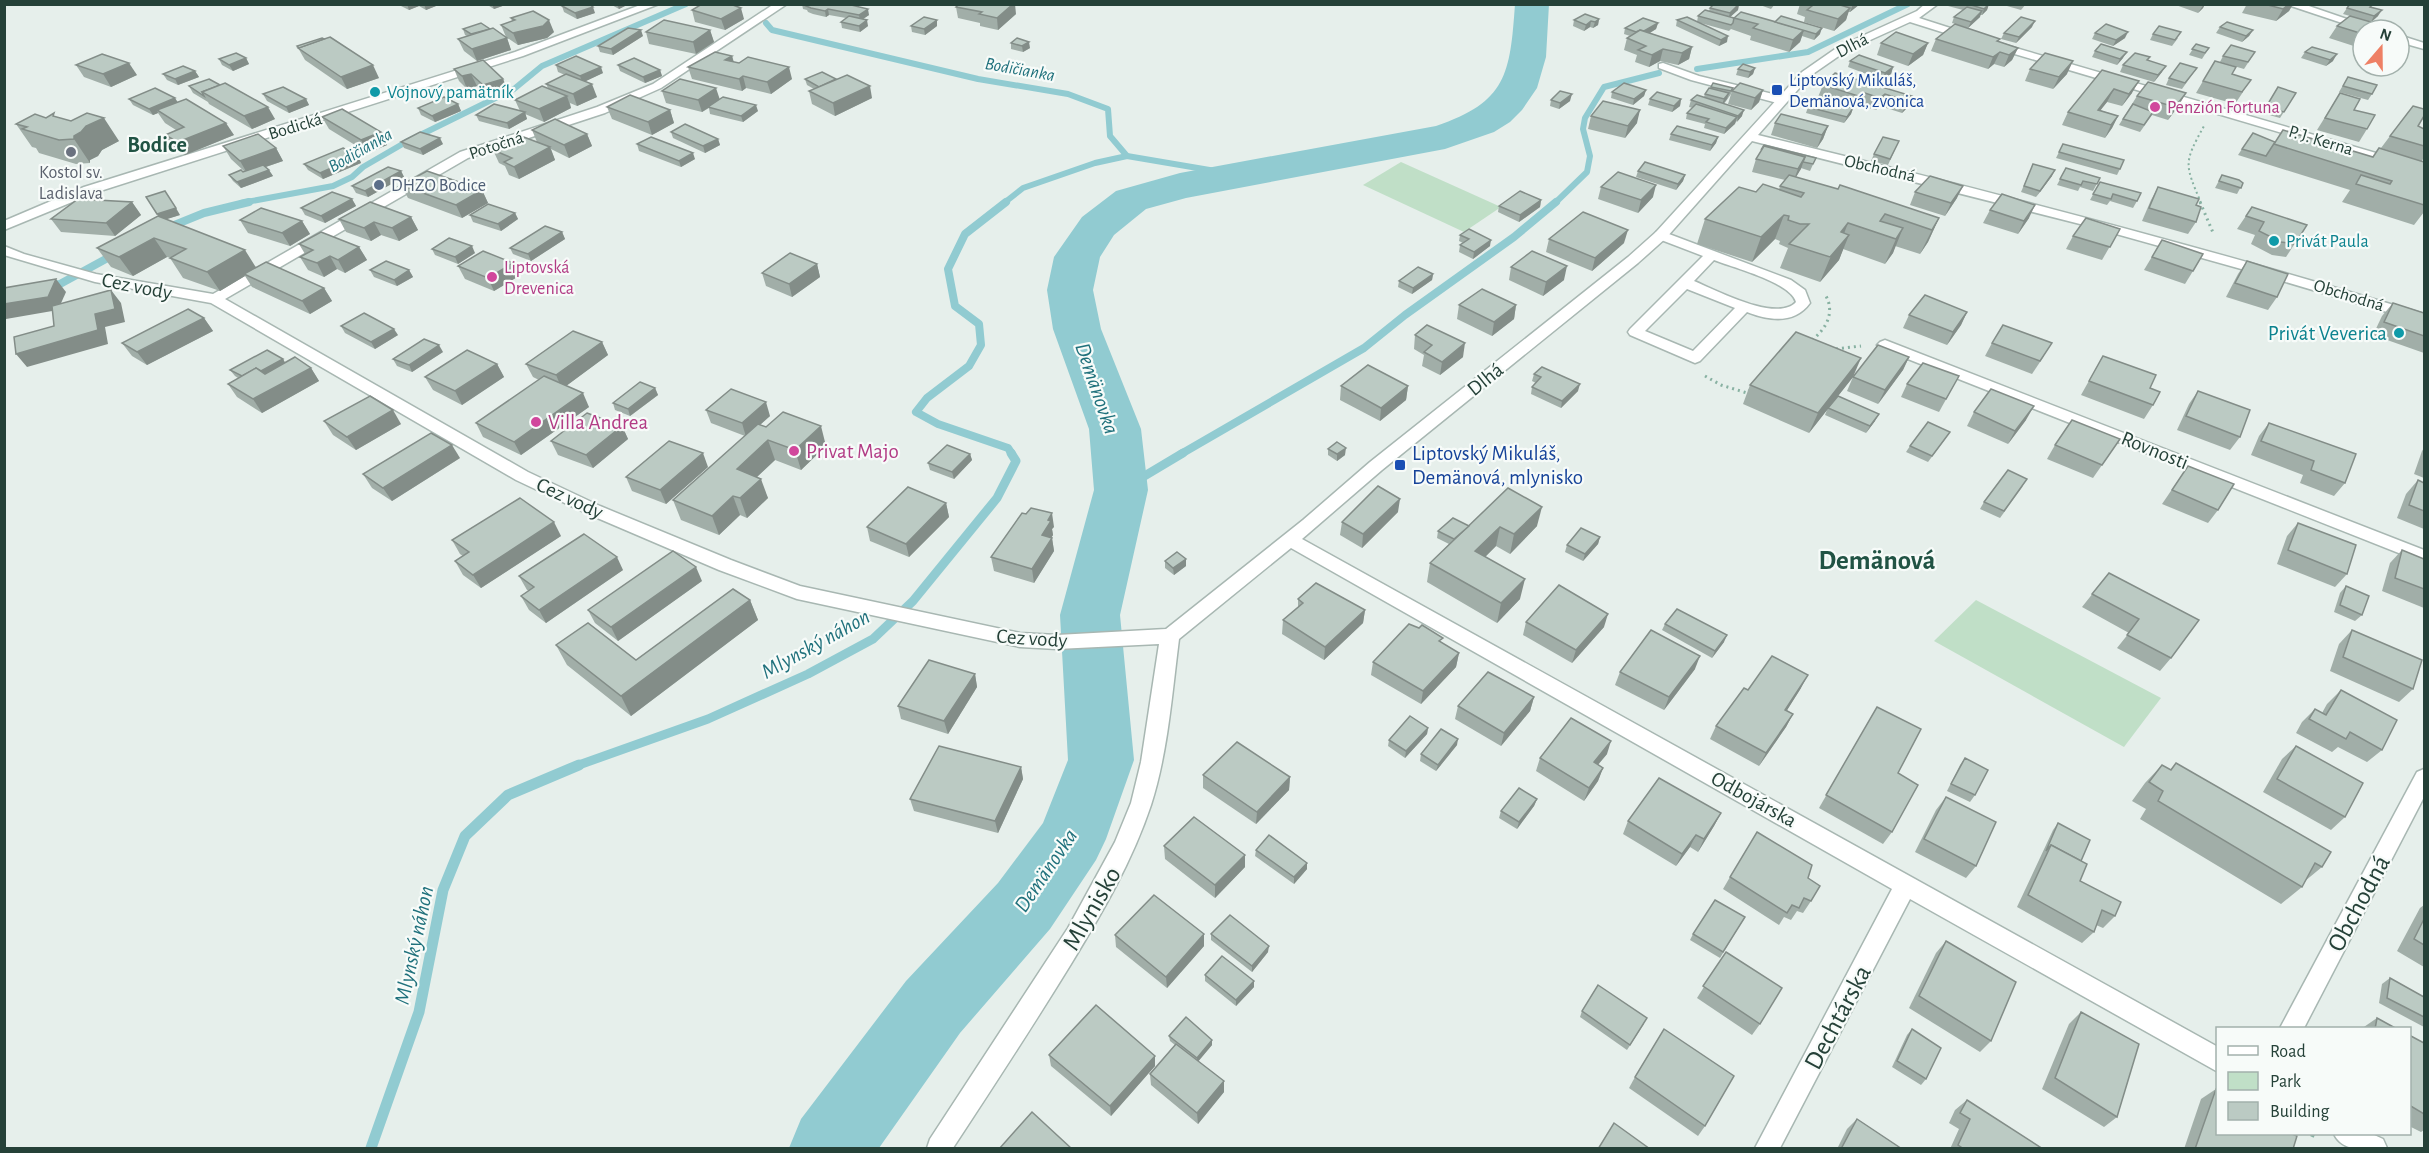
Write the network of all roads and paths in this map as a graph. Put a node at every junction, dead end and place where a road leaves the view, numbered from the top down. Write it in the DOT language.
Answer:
graph roads {
  1 [pos="654,4"];
  2 [pos="782,4"];
  3 [pos="1934,4"];
  4 [pos="2290,4"];
  5 [pos="1907,18"];
  6 [pos="2351,23"];
  7 [pos="1663,66"];
  8 [pos="1781,100"];
  9 [pos="2214,108"];
  10 [pos="1750,137"];
  11 [pos="2424,171"];
  12 [pos="6,223"];
  13 [pos="1661,235"];
  14 [pos="4,250"];
  15 [pos="1713,254"];
  16 [pos="2224,258"];
  17 [pos="1685,283"];
  18 [pos="1821,289"];
  19 [pos="214,299"];
  20 [pos="1744,307"];
  21 [pos="2424,319"];
  22 [pos="1885,345"];
  23 [pos="1816,346"];
  24 [pos="1828,349"];
  25 [pos="1695,358"];
  26 [pos="1755,384"];
  27 [pos="1290,540"];
  28 [pos="2424,557"];
  29 [pos="1170,636"];
  30 [pos="2424,778"];
  31 [pos="1906,885"];
  32 [pos="2293,1027"];
  33 [pos="2216,1059"];
  34 [pos="2349,1135"];
  35 [pos="939,1149"];
  36 [pos="1767,1149"];
  37 [pos="2374,1149"];
  1 -- 12 [label="street, Bodická"];
  2 -- 19 [label="street, Potočná"];
  3 -- 5 [label="street, Dlhá"];
  4 -- 6 [label="street"];
  5 -- 8 [label="street, Dlhá"];
  5 -- 9 [label="street, P. J. Kerna"];
  7 -- 8 [label="street"];
  8 -- 10 [label="street, Dlhá"];
  9 -- 11 [label="street, P. J. Kerna"];
  9 -- 16 [label="path"];
  10 -- 13 [label="street, Dlhá"];
  10 -- 16 [label="street, Obchodná"];
  13 -- 15 [label="street"];
  13 -- 27 [label="street, Dlhá"];
  14 -- 19 [label="street, Cez vody"];
  15 -- 17 [label="street"];
  15 -- 20 [label="street"];
  16 -- 21 [label="street, Obchodná"];
  17 -- 20 [label="street"];
  17 -- 25 [label="street"];
  18 -- 23 [label="path"];
  19 -- 29 [label="street, Cez vody"];
  20 -- 25 [label="street"];
  22 -- 24 [label="path"];
  22 -- 28 [label="street, Rovnosti"];
  25 -- 26 [label="path"];
  27 -- 29 [label="street, Dlhá"];
  27 -- 31 [label="street, Odbojárska"];
  29 -- 35 [label="street, Mlynisko"];
  30 -- 32 [label="street, Obchodná"];
  31 -- 33 [label="street, Odbojárska"];
  31 -- 36 [label="street, Dechtárska"];
  34 -- 37 [label="street"];
}
